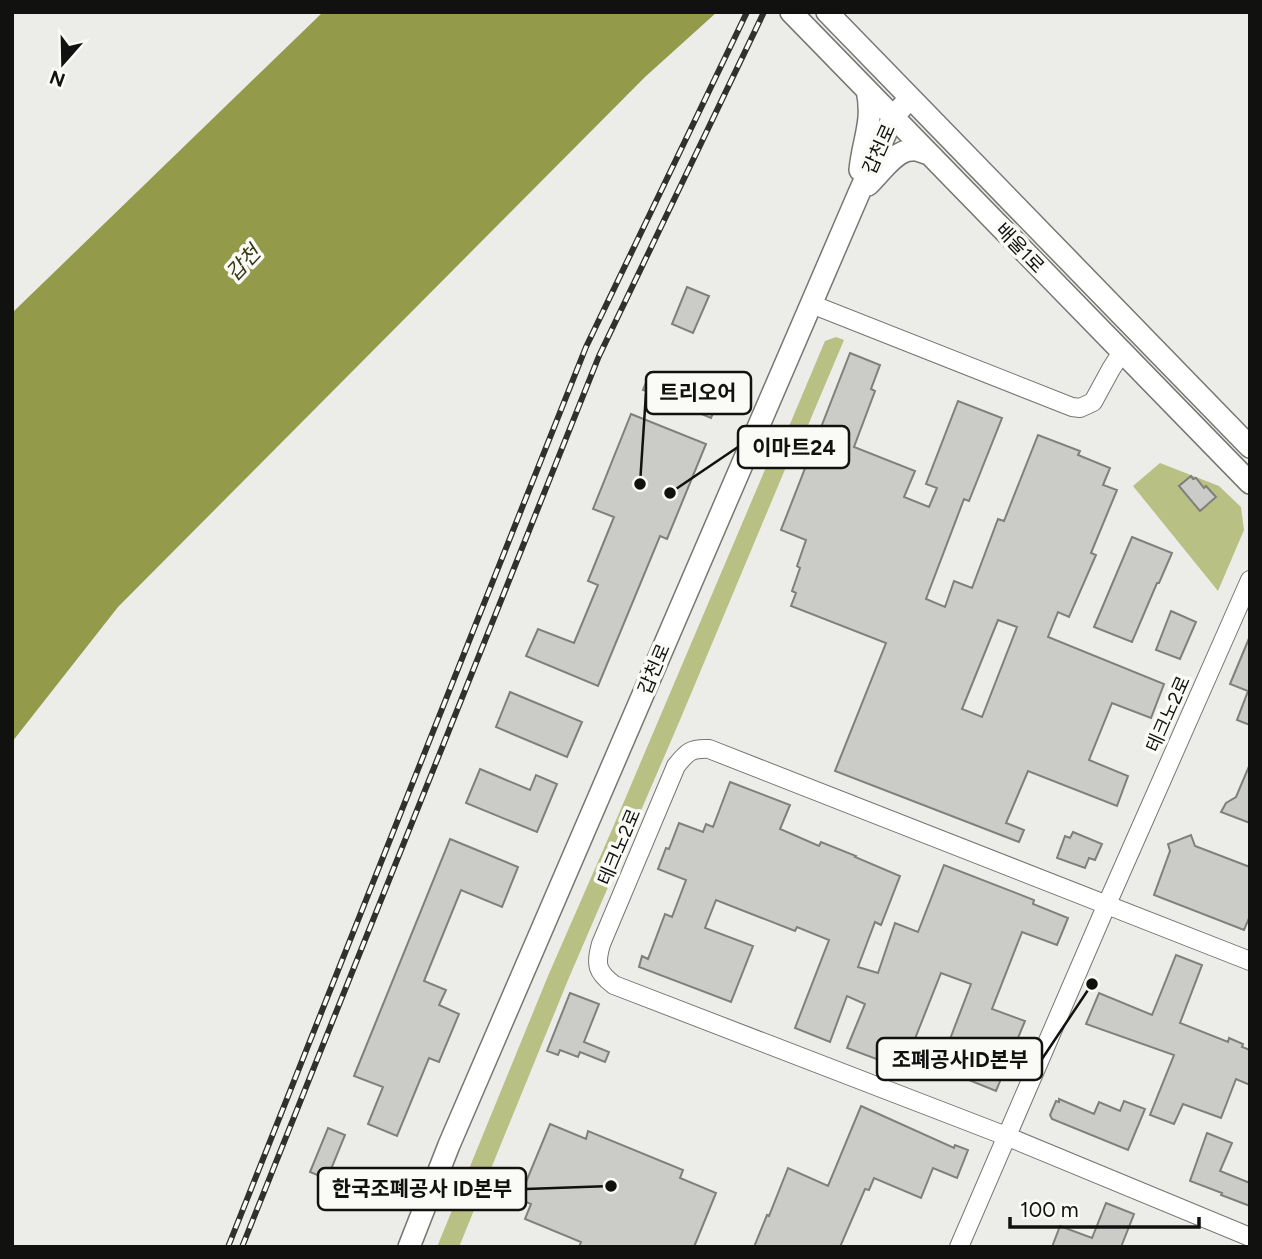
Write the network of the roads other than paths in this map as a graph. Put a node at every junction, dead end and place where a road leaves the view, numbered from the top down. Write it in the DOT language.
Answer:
graph roads {
  1 [pos="791,12"];
  2 [pos="827,12"];
  3 [pos="867,90"];
  4 [pos="910,98"];
  5 [pos="893,117"];
  6 [pos="929,154"];
  7 [pos="859,193"];
  8 [pos="811,304"];
  9 [pos="1122,352"];
  10 [pos="1250,447"];
  11 [pos="1250,483"];
  12 [pos="1250,580"];
  13 [pos="1107,904"];
  14 [pos="1250,961"];
  15 [pos="1006,1136"];
  16 [pos="1244,1235"];
  17 [pos="409,1247"];
  18 [pos="959,1247"];
  1 -- 3 [label="main road, 배울1로"];
  2 -- 4 [label="main road, 배울1로"];
  3 -- 5 [label="main road, 배울1로"];
  3 -- 7 [label="main road"];
  4 -- 5 [label="main road, 갑천로"];
  4 -- 10 [label="main road, 배울1로"];
  5 -- 6 [label="main road, 배울1로"];
  5 -- 7 [label="main road, 갑천로"];
  6 -- 7 [label="main road"];
  6 -- 9 [label="main road, 배울1로"];
  7 -- 8 [label="main road, 갑천로"];
  8 -- 9 [label="street"];
  8 -- 17 [label="main road, 갑천로"];
  9 -- 11 [label="main road, 배울1로"];
  12 -- 13 [label="street, 테크노2로"];
  13 -- 14 [label="street, 테크노2로"];
  13 -- 15 [label="street, 테크노2로"];
  13 -- 15 [label="street, 테크노2로"];
  15 -- 16 [label="street, 테크노2로"];
  15 -- 18 [label="street, 테크노2로"];
}
